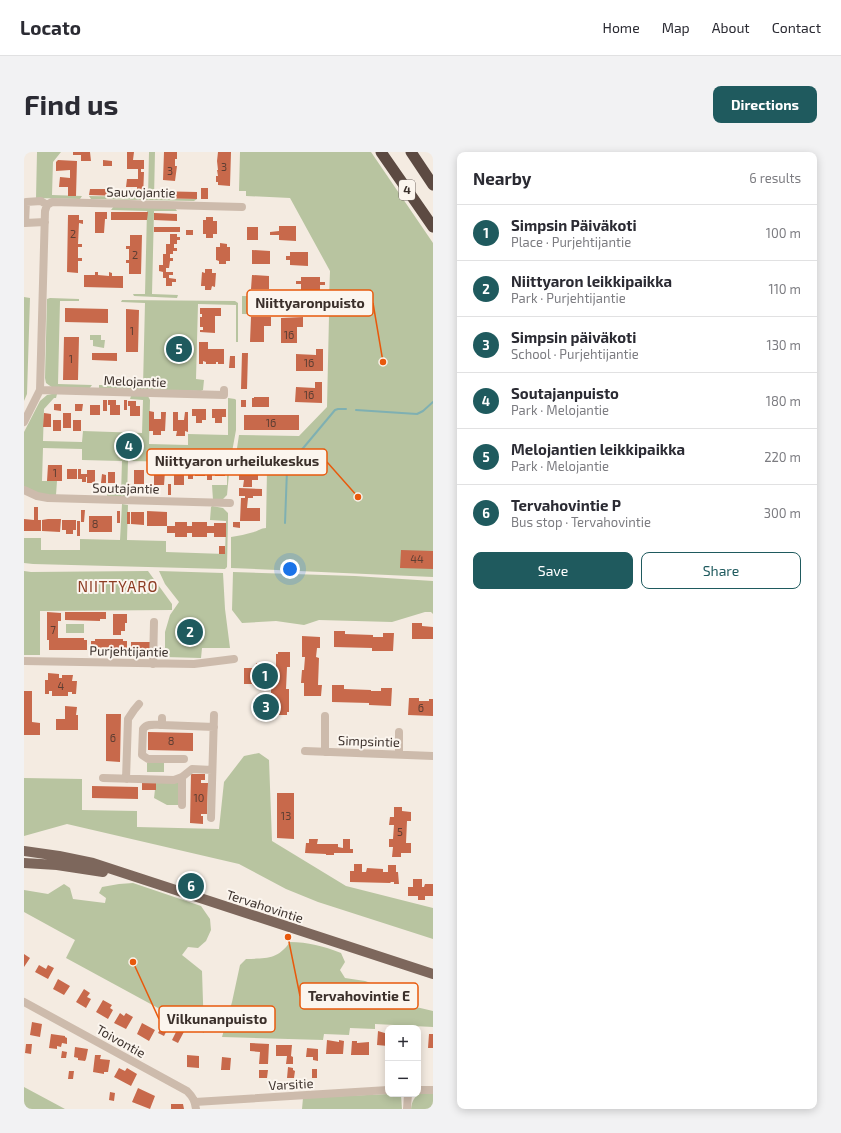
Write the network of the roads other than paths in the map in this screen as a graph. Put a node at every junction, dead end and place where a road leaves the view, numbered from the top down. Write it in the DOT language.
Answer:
graph roads {
  1 [pos="381,152"];
  2 [pos="411,152"];
  3 [pos="433,185"];
  4 [pos="242,207"];
  5 [pos="46,208"];
  6 [pos="45,222"];
  7 [pos="433,228"];
  8 [pos="40,390"];
  9 [pos="224,390"];
  10 [pos="24,422"];
  11 [pos="24,490"];
  12 [pos="230,503"];
  13 [pos="154,622"];
  14 [pos="234,659"];
  15 [pos="24,661"];
  16 [pos="153,664"];
  17 [pos="140,704"];
  18 [pos="214,715"];
  19 [pos="326,716"];
  20 [pos="214,727"];
  21 [pos="399,732"];
  22 [pos="305,751"];
  23 [pos="326,752"];
  24 [pos="399,754"];
  25 [pos="433,756"];
  26 [pos="184,760"];
  27 [pos="212,770"];
  28 [pos="182,777"];
  29 [pos="103,778"];
  30 [pos="126,779"];
  31 [pos="182,805"];
  32 [pos="211,818"];
  33 [pos="24,851"];
  34 [pos="24,863"];
  35 [pos="128,876"];
  36 [pos="394,961"];
  37 [pos="433,969"];
  38 [pos="433,974"];
  39 [pos="24,1002"];
  40 [pos="385,1090"];
  41 [pos="421,1090"];
  42 [pos="433,1090"];
  43 [pos="408,1097"];
  44 [pos="196,1105"];
  45 [pos="407,1109"];
  1 -- 7 [label="highway, 4"];
  2 -- 3 [label="highway, 4"];
  4 -- 5 [label="street, Sauvojantie"];
  5 -- 6 [label="street"];
  5 -- 6 [label="street, Sauvojantie"];
  6 -- 8 [label="street"];
  8 -- 9 [label="street, Melojantie"];
  8 -- 10 [label="street"];
  11 -- 12 [label="street, Soutajantie"];
  13 -- 16 [label="street"];
  14 -- 16 [label="street, Purjehtijantie"];
  15 -- 16 [label="street, Purjehtijantie"];
  17 -- 30 [label="street"];
  18 -- 20 [label="street"];
  19 -- 23 [label="street"];
  20 -- 26 [label="street"];
  20 -- 27 [label="street"];
  21 -- 24 [label="street"];
  22 -- 23 [label="street, Simpsintie"];
  23 -- 24 [label="street, Simpsintie"];
  24 -- 25 [label="street, Simpsintie"];
  27 -- 28 [label="street"];
  27 -- 32 [label="street"];
  28 -- 30 [label="street"];
  28 -- 31 [label="street"];
  29 -- 30 [label="street"];
  33 -- 35 [label="main road, Tervahovintie"];
  34 -- 35 [label="main road, Tervahovintie"];
  35 -- 36 [label="main road, Tervahovintie"];
  36 -- 37 [label="main road, Tervahovintie"];
  36 -- 38 [label="main road, Tervahovintie"];
  39 -- 44 [label="street, Toivontie"];
  40 -- 44 [label="street, Varsitie"];
  41 -- 42 [label="street"];
  43 -- 45 [label="street"];
}
